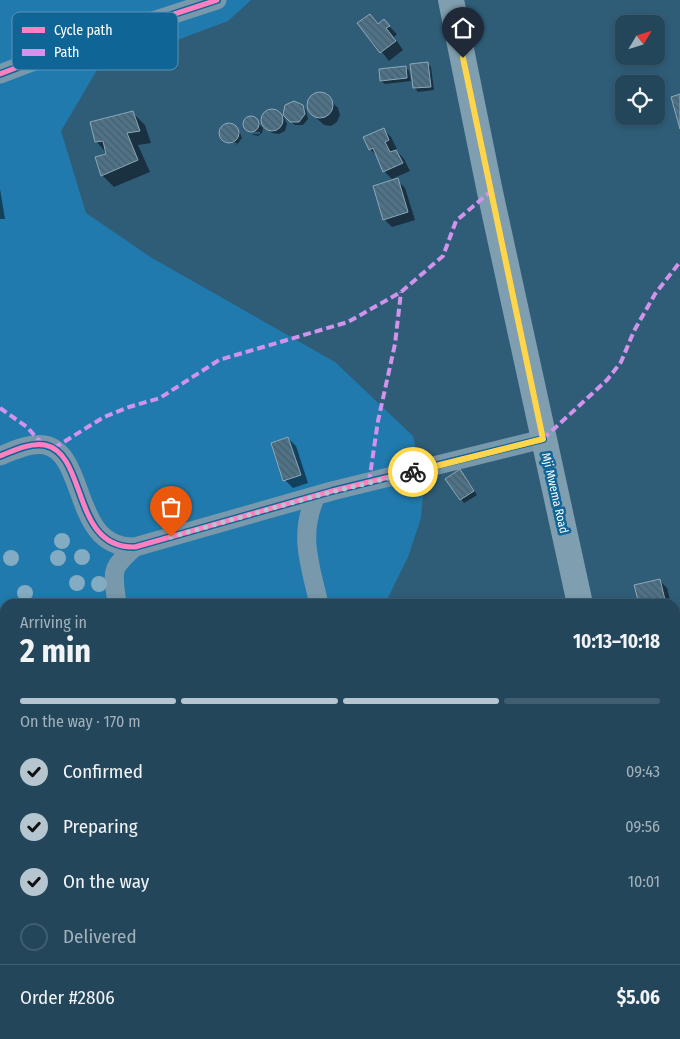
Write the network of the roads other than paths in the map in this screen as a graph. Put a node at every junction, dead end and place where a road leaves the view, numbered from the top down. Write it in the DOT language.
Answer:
graph roads {
  1 [pos="217,0"];
  2 [pos="451,0"];
  3 [pos="178,13"];
  4 [pos="12,69"];
  5 [pos="0,74"];
  6 [pos="543,439"];
  7 [pos="0,456"];
  8 [pos="316,496"];
  9 [pos="135,547"];
  10 [pos="116,599"];
  11 [pos="318,599"];
  12 [pos="579,599"];
  1 -- 3 [label="street"];
  2 -- 6 [label="main road, Mji Mwema Road"];
  4 -- 5 [label="street"];
  6 -- 8 [label="street"];
  6 -- 12 [label="main road, Mji Mwema Road"];
  7 -- 9 [label="street"];
  8 -- 9 [label="street"];
  8 -- 11 [label="street"];
  9 -- 10 [label="street"];
}
